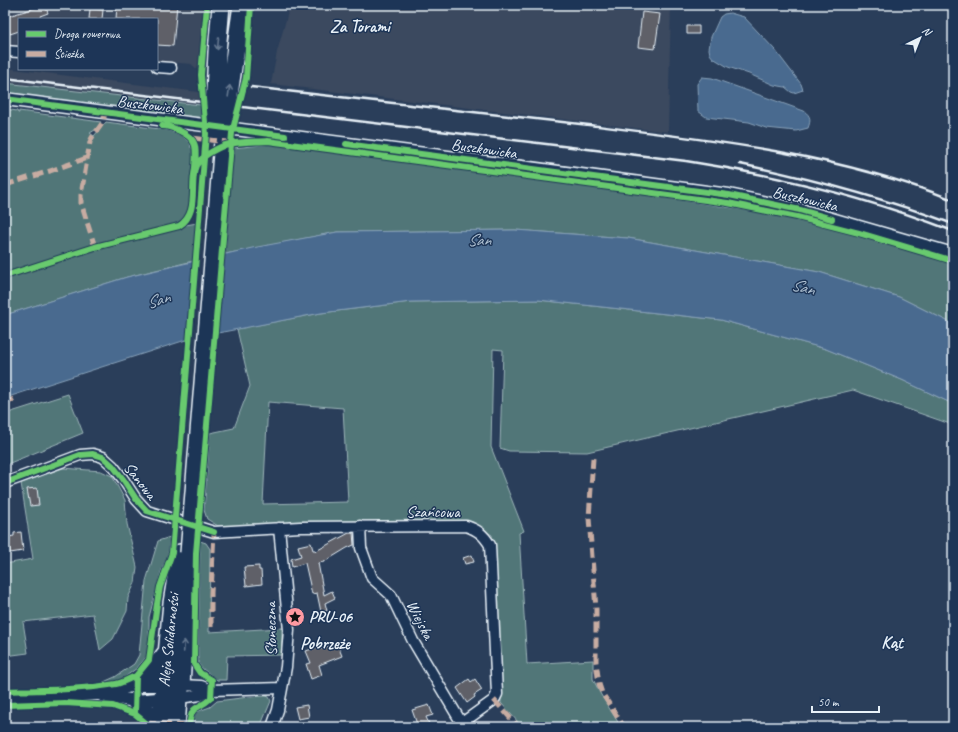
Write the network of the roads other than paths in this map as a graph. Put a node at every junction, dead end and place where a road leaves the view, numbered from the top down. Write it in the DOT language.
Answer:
graph roads {
  1 [pos="221,5"];
  2 [pos="242,5"];
  3 [pos="5,50"];
  4 [pos="18,52"];
  5 [pos="158,67"];
  6 [pos="171,68"];
  7 [pos="5,100"];
  8 [pos="953,254"];
  9 [pos="5,483"];
  10 [pos="360,526"];
  11 [pos="279,528"];
  12 [pos="214,532"];
  13 [pos="184,553"];
  14 [pos="167,652"];
  15 [pos="282,688"];
  16 [pos="172,691"];
  17 [pos="135,693"];
  18 [pos="5,697"];
  19 [pos="463,725"];
  20 [pos="165,726"];
  21 [pos="272,727"];
  1 -- 13 [label="highway, one-way, bridge"];
  13 -- 2 [label="highway, one-way, bridge"];
  3 -- 4 [label="street"];
  5 -- 6 [label="street"];
  7 -- 8 [label="street, Buszkowicka"];
  9 -- 12 [label="street, Sanowa"];
  10 -- 11 [label="street, Szańcowa"];
  10 -- 19 [label="street, Wiejska"];
  10 -- 19 [label="street, Szańcowa"];
  11 -- 12 [label="street, Szańcowa"];
  11 -- 15 [label="street, Słoneczna"];
  13 -- 14 [label="highway, Aleja Solidarności"];
  16 -- 13 [label="highway, Aleja Solidarności, one-way"];
  14 -- 16 [label="highway, Aleja Solidarności"];
  14 -- 17 [label="highway"];
  15 -- 16 [label="street"];
  15 -- 21 [label="street, Słoneczna"];
  16 -- 17 [label="street"];
  16 -- 20 [label="highway, Aleja Solidarności"];
  17 -- 18 [label="street"];
  17 -- 20 [label="highway"];
}
